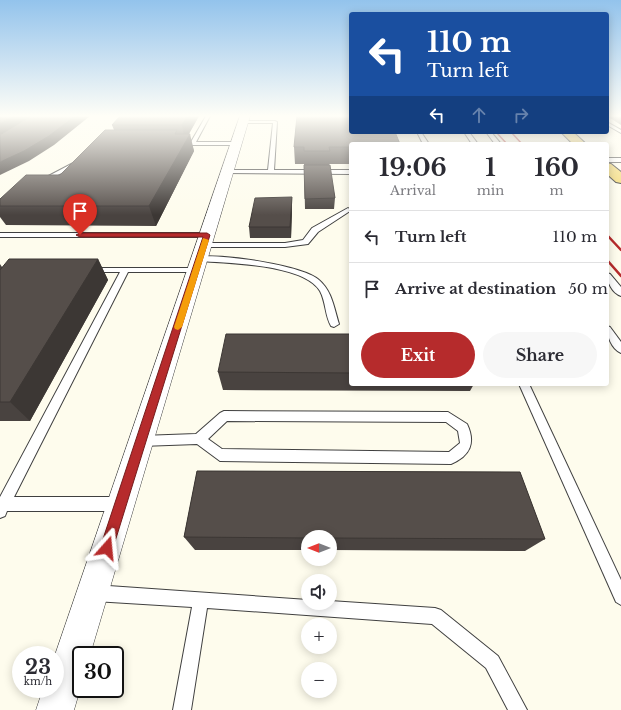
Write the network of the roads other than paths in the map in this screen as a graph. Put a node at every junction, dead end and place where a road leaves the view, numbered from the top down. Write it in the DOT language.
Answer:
graph roads {
  1 [pos="235,149"];
  2 [pos="273,149"];
  3 [pos="84,159"];
  4 [pos="609,160"];
  5 [pos="621,160"];
  6 [pos="609,169"];
  7 [pos="228,172"];
  8 [pos="271,172"];
  9 [pos="349,172"];
  10 [pos="621,179"];
  11 [pos="35,184"];
  12 [pos="348,210"];
  13 [pos="0,235"];
  14 [pos="202,252"];
  15 [pos="79,270"];
  16 [pos="125,270"];
  17 [pos="609,278"];
  18 [pos="621,293"];
  19 [pos="334,324"];
  20 [pos="609,332"];
  21 [pos="621,349"];
  22 [pos="525,386"];
  23 [pos="198,439"];
  24 [pos="141,441"];
  25 [pos="121,504"];
  26 [pos="1,507"];
  27 [pos="92,593"];
  28 [pos="621,597"];
  29 [pos="201,600"];
  30 [pos="55,710"];
  31 [pos="182,710"];
  32 [pos="518,710"];
  1 -- 7 [label="street"];
  2 -- 8 [label="lane"];
  3 -- 11 [label="lane"];
  4 -- 5 [label="lane"];
  6 -- 10 [label="main road"];
  7 -- 8 [label="lane"];
  7 -- 14 [label="street"];
  8 -- 9 [label="lane"];
  12 -- 14 [label="lane"];
  13 -- 14 [label="lane"];
  14 -- 16 [label="lane"];
  14 -- 19 [label="lane"];
  14 -- 24 [label="street"];
  15 -- 16 [label="lane"];
  16 -- 26 [label="lane"];
  17 -- 18 [label="lane"];
  20 -- 21 [label="lane"];
  22 -- 28 [label="lane"];
  23 -- 23 [label="lane"];
  23 -- 24 [label="lane"];
  24 -- 25 [label="street"];
  25 -- 26 [label="lane"];
  25 -- 27 [label="street"];
  27 -- 29 [label="lane"];
  27 -- 30 [label="street"];
  29 -- 31 [label="lane"];
  29 -- 32 [label="lane"];
}
